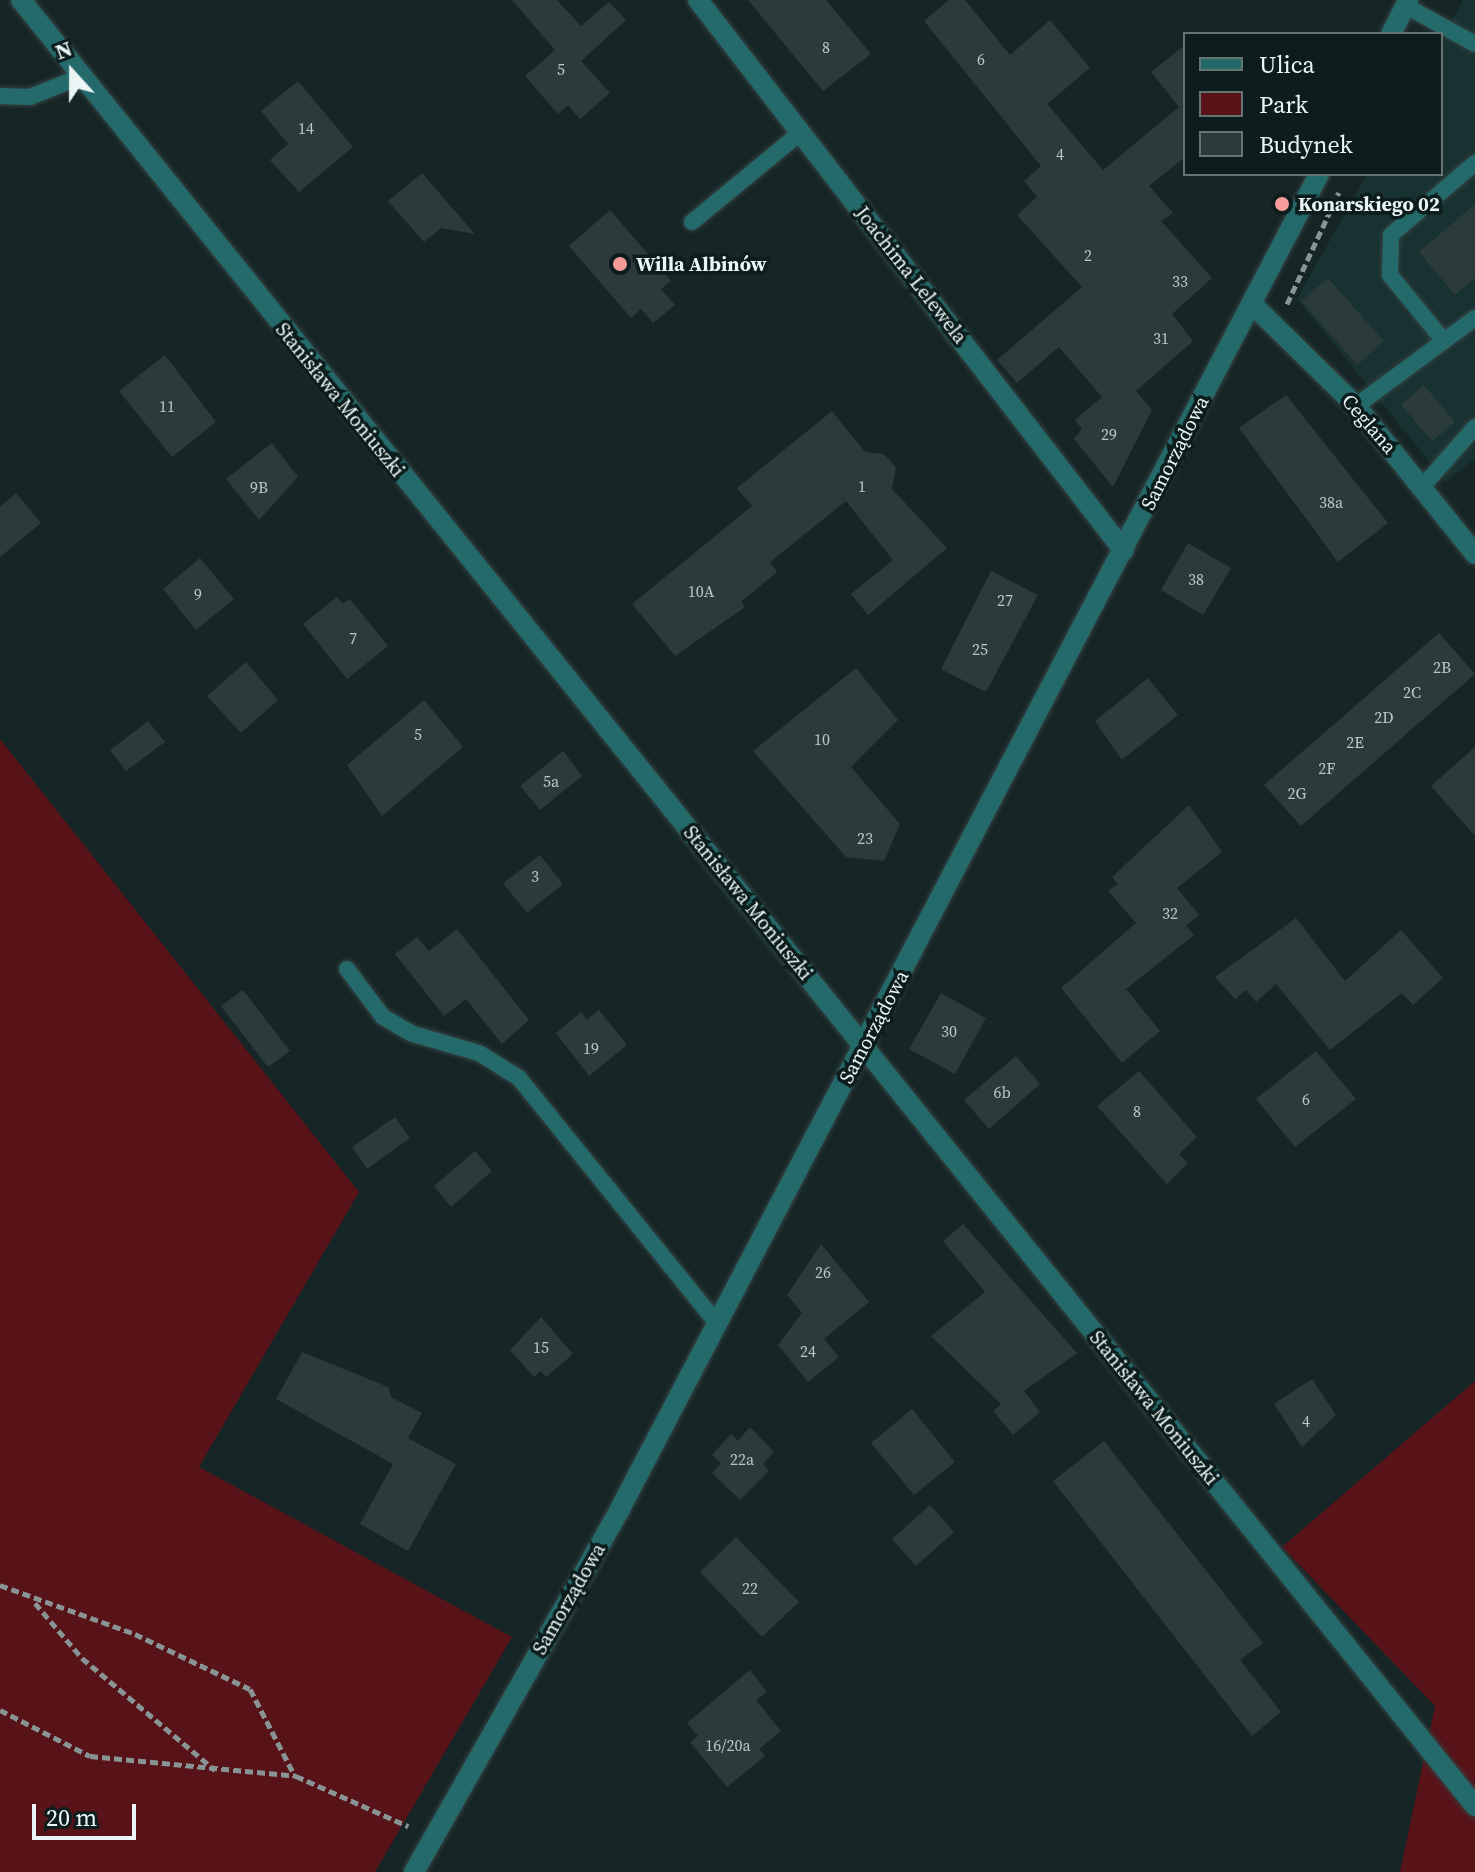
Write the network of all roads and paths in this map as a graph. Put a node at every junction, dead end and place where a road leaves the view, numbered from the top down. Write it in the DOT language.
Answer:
graph roads {
  1 [pos="21,0"];
  2 [pos="698,0"];
  3 [pos="1405,2"];
  4 [pos="1392,32"];
  5 [pos="1475,44"];
  6 [pos="80,77"];
  7 [pos="0,96"];
  8 [pos="801,132"];
  9 [pos="1475,163"];
  10 [pos="1318,176"];
  11 [pos="692,222"];
  12 [pos="1252,304"];
  13 [pos="1475,318"];
  14 [pos="1443,340"];
  15 [pos="1356,406"];
  16 [pos="1475,427"];
  17 [pos="1422,487"];
  18 [pos="1124,551"];
  19 [pos="1475,554"];
  20 [pos="347,969"];
  21 [pos="864,1046"];
  22 [pos="716,1322"];
  23 [pos="0,1585"];
  24 [pos="33,1601"];
  25 [pos="0,1710"];
  26 [pos="216,1770"];
  27 [pos="296,1776"];
  28 [pos="1475,1806"];
  29 [pos="437,1833"];
  30 [pos="414,1872"];
  1 -- 6 [label="street, Stanisława Moniuszki"];
  2 -- 8 [label="street, Joachima Lelewela"];
  3 -- 4 [label="street"];
  3 -- 5 [label="lane"];
  6 -- 7 [label="lane"];
  6 -- 21 [label="street, Stanisława Moniuszki"];
  8 -- 11 [label="lane"];
  8 -- 18 [label="street, Joachima Lelewela"];
  9 -- 14 [label="lane"];
  10 -- 12 [label="street, Samorządowa"];
  12 -- 15 [label="street, Ceglana"];
  12 -- 18 [label="street, Samorządowa"];
  13 -- 14 [label="lane"];
  14 -- 15 [label="lane"];
  15 -- 17 [label="street, Ceglana"];
  16 -- 17 [label="lane"];
  17 -- 19 [label="street, Ceglana"];
  18 -- 21 [label="street, Samorządowa"];
  20 -- 22 [label="lane"];
  21 -- 22 [label="street, Samorządowa"];
  21 -- 28 [label="street, Stanisława Moniuszki"];
  22 -- 29 [label="street, Samorządowa"];
  23 -- 24 [label="path"];
  24 -- 26 [label="path"];
  24 -- 27 [label="path"];
  25 -- 26 [label="path"];
  26 -- 27 [label="path"];
  27 -- 29 [label="path"];
  29 -- 30 [label="street, Samorządowa"];
}
